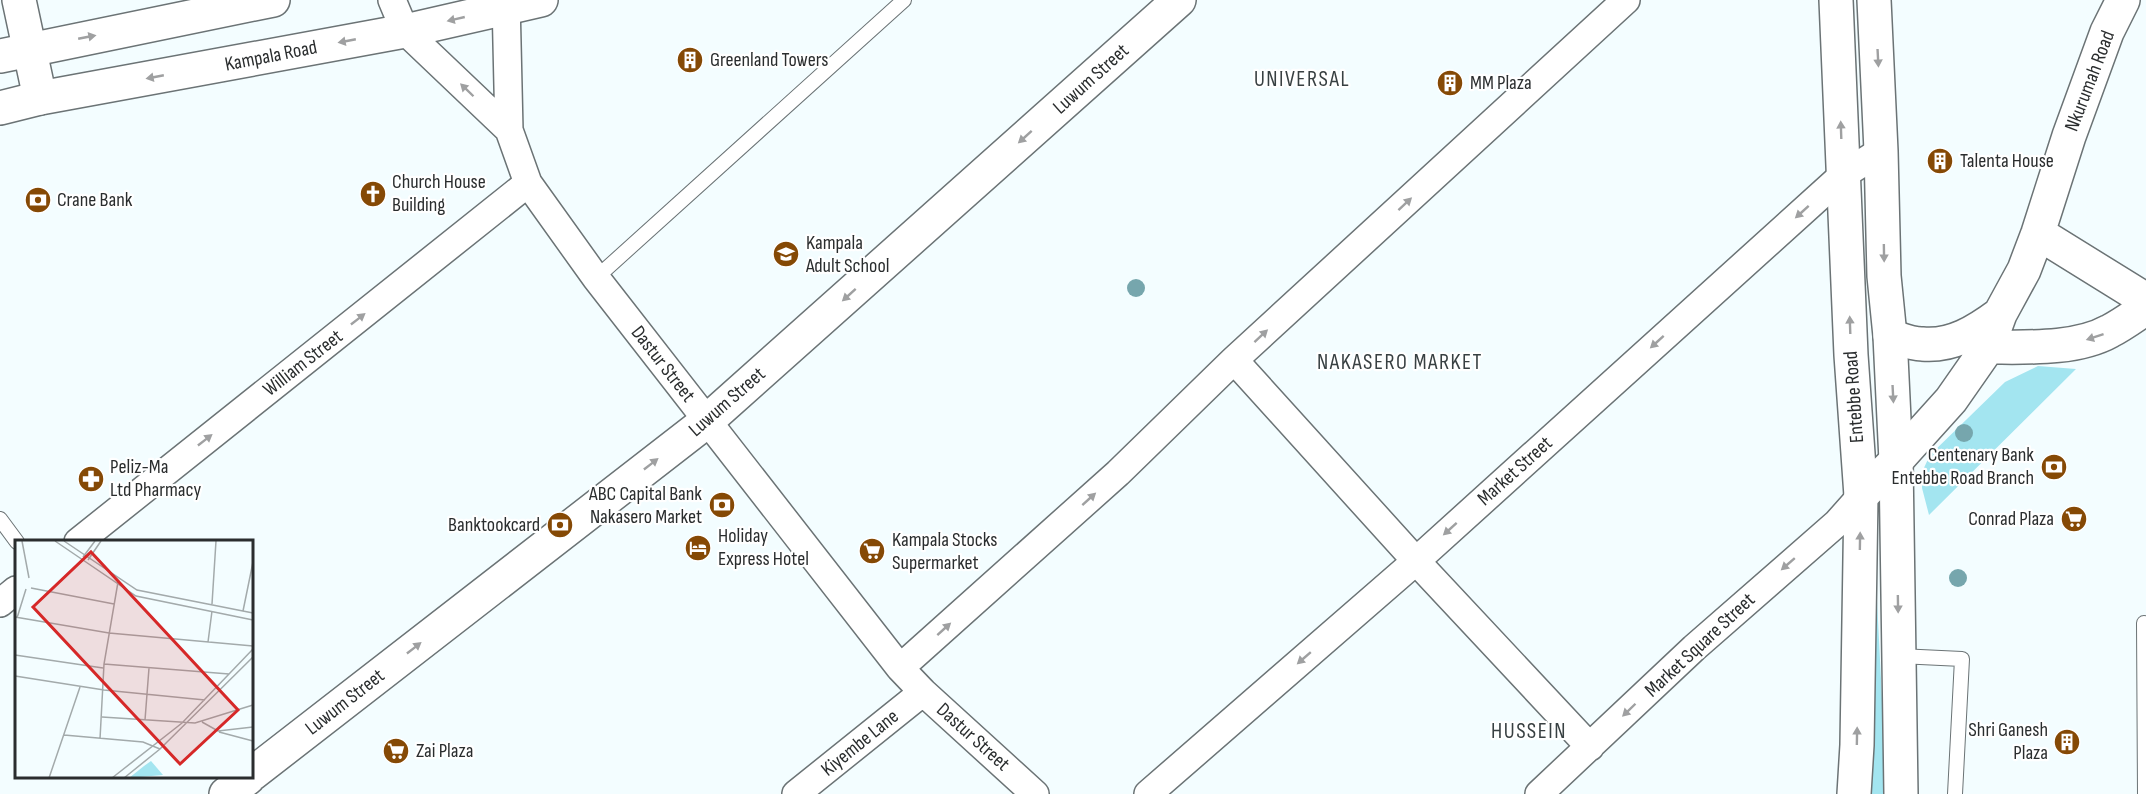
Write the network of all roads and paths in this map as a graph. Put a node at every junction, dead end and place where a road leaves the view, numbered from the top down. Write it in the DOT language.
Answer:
graph roads {
  1 [pos="19,0"];
  2 [pos="273,0"];
  3 [pos="392,0"];
  4 [pos="541,0"];
  5 [pos="904,0"];
  6 [pos="1179,0"];
  7 [pos="1626,0"];
  8 [pos="1836,0"];
  9 [pos="1874,0"];
  10 [pos="2123,0"];
  11 [pos="507,4"];
  12 [pos="405,31"];
  13 [pos="15,52"];
  14 [pos="40,98"];
  15 [pos="0,108"];
  16 [pos="509,130"];
  17 [pos="1881,151"];
  18 [pos="1843,175"];
  19 [pos="528,183"];
  20 [pos="2038,232"];
  21 [pos="596,278"];
  22 [pos="2146,300"];
  23 [pos="2005,306"];
  24 [pos="2146,308"];
  25 [pos="1890,336"];
  26 [pos="1988,347"];
  27 [pos="1234,360"];
  28 [pos="707,421"];
  29 [pos="1896,461"];
  30 [pos="1861,496"];
  31 [pos="0,519"];
  32 [pos="16,540"];
  33 [pos="81,540"];
  34 [pos="1416,561"];
  35 [pos="15,592"];
  36 [pos="0,603"];
  37 [pos="2144,623"];
  38 [pos="1899,656"];
  39 [pos="900,668"];
  40 [pos="923,692"];
  41 [pos="1590,747"];
  42 [pos="254,772"];
  43 [pos="245,779"];
  44 [pos="226,794"];
  45 [pos="796,794"];
  46 [pos="1035,794"];
  47 [pos="1148,794"];
  48 [pos="1539,794"];
  49 [pos="1854,794"];
  50 [pos="1900,794"];
  51 [pos="1955,794"];
  52 [pos="2145,794"];
  1 -- 13 [label="main road"];
  13 -- 2 [label="main road, one-way"];
  3 -- 12 [label="street, Dastur Street"];
  4 -- 11 [label="main road, Kampala Road"];
  5 -- 21 [label="lane"];
  6 -- 28 [label="main road, Luwum Street, one-way"];
  27 -- 7 [label="street, one-way"];
  18 -- 8 [label="main road, Entebbe Road, one-way"];
  9 -- 17 [label="main road, Entebbe Road, one-way"];
  10 -- 20 [label="main road, Nkurumah Road"];
  11 -- 12 [label="main road, Kampala Road, one-way"];
  11 -- 16 [label="street, Dastur Street"];
  12 -- 14 [label="main road, Kampala Road, one-way"];
  16 -- 12 [label="street, Dastur Street, one-way"];
  13 -- 14 [label="main road"];
  14 -- 15 [label="main road, Kampala Road"];
  16 -- 19 [label="street, Dastur Street"];
  17 -- 18 [label="street, Market Street"];
  17 -- 25 [label="main road, Entebbe Road, one-way"];
  30 -- 18 [label="main road, Entebbe Road, one-way"];
  18 -- 34 [label="street, Market Street, one-way"];
  19 -- 21 [label="street, Dastur Street"];
  33 -- 19 [label="street, William Street, one-way"];
  20 -- 22 [label="main road"];
  20 -- 23 [label="main road, Nkurumah Road"];
  21 -- 28 [label="street, Dastur Street"];
  23 -- 25 [label="main road"];
  23 -- 26 [label="main road, Nkurumah Road"];
  24 -- 26 [label="main road, one-way"];
  25 -- 29 [label="main road, Entebbe Road, one-way"];
  26 -- 29 [label="main road, Nkurumah Road"];
  27 -- 34 [label="street"];
  39 -- 27 [label="street, one-way"];
  28 -- 39 [label="street, Dastur Street"];
  42 -- 28 [label="main road, Luwum Street, one-way"];
  29 -- 30 [label="main road, Nkurumah Road"];
  29 -- 38 [label="main road, Entebbe Road, one-way"];
  30 -- 41 [label="street, Market Square Street, one-way"];
  49 -- 30 [label="main road, Entebbe Road, one-way"];
  31 -- 32 [label="lane"];
  34 -- 41 [label="street"];
  34 -- 47 [label="street, Market Street, one-way"];
  35 -- 36 [label="street"];
  37 -- 52 [label="lane"];
  38 -- 50 [label="main road, Entebbe Road"];
  38 -- 51 [label="lane"];
  39 -- 40 [label="street, Dastur Street"];
  40 -- 45 [label="street, Kiyembe Lane"];
  40 -- 46 [label="street, Dastur Street"];
  41 -- 48 [label="street, Market Square Street"];
  43 -- 44 [label="main road"];
}
